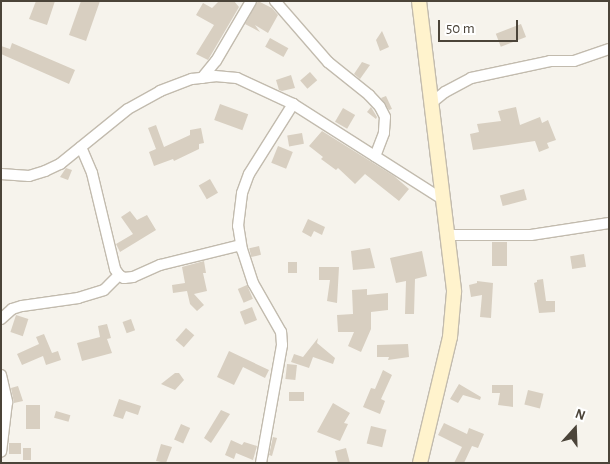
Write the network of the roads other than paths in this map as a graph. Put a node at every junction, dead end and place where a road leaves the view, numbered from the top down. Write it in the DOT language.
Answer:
graph roads {
  1 [pos="251,1"];
  2 [pos="275,1"];
  3 [pos="419,1"];
  4 [pos="609,49"];
  5 [pos="202,78"];
  6 [pos="293,104"];
  7 [pos="430,104"];
  8 [pos="81,147"];
  9 [pos="375,156"];
  10 [pos="1,174"];
  11 [pos="442,199"];
  12 [pos="609,223"];
  13 [pos="447,235"];
  14 [pos="241,245"];
  15 [pos="119,275"];
  16 [pos="1,319"];
  17 [pos="1,375"];
  18 [pos="1,452"];
  19 [pos="261,463"];
  20 [pos="420,463"];
  1 -- 5 [label="street"];
  2 -- 9 [label="street"];
  3 -- 7 [label="street"];
  4 -- 7 [label="street"];
  5 -- 6 [label="street"];
  5 -- 8 [label="street"];
  6 -- 9 [label="street"];
  6 -- 14 [label="street"];
  7 -- 11 [label="street"];
  8 -- 10 [label="street"];
  8 -- 15 [label="street"];
  9 -- 11 [label="street"];
  11 -- 13 [label="street"];
  12 -- 13 [label="street"];
  13 -- 20 [label="street"];
  14 -- 15 [label="street"];
  14 -- 19 [label="street"];
  15 -- 16 [label="street"];
  17 -- 18 [label="street"];
}
